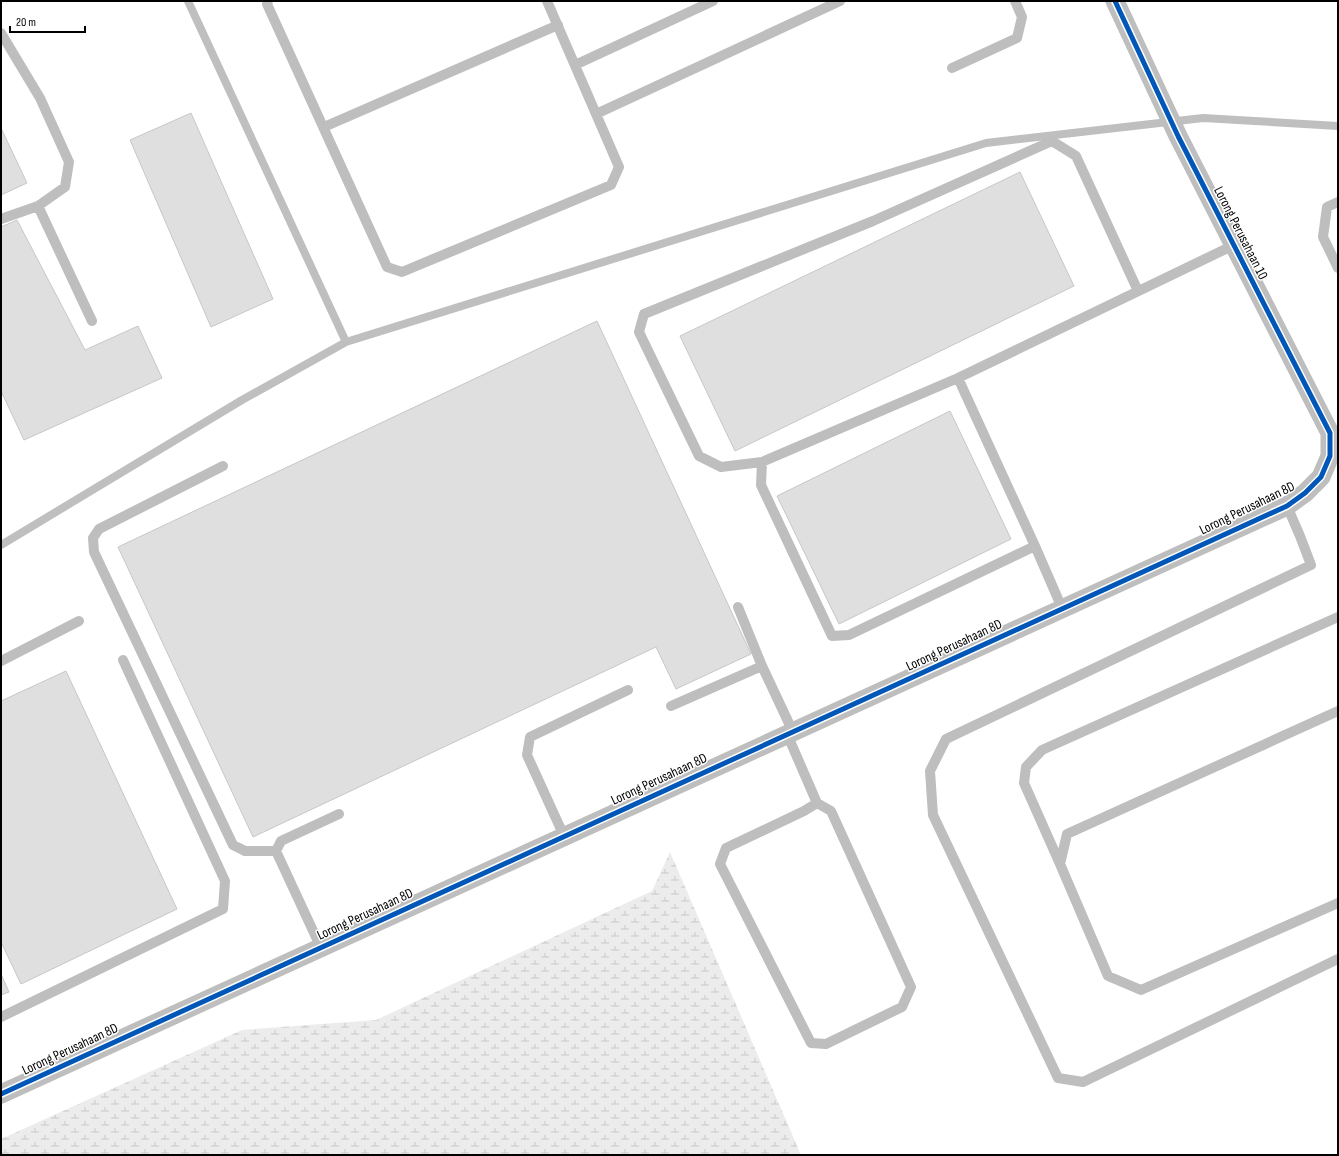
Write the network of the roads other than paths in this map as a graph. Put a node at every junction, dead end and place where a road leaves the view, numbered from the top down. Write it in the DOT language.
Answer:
graph roads {
  1 [pos="268,1"];
  2 [pos="547,1"];
  3 [pos="713,1"];
  4 [pos="840,1"];
  5 [pos="1015,1"];
  6 [pos="1116,1"];
  7 [pos="558,25"];
  8 [pos="1,33"];
  9 [pos="575,64"];
  10 [pos="952,68"];
  11 [pos="596,114"];
  12 [pos="324,127"];
  13 [pos="1338,202"];
  14 [pos="38,206"];
  15 [pos="1,219"];
  16 [pos="1234,245"];
  17 [pos="1338,268"];
  18 [pos="1138,291"];
  19 [pos="92,321"];
  20 [pos="958,378"];
  21 [pos="1334,439"];
  22 [pos="762,462"];
  23 [pos="223,466"];
  24 [pos="1321,477"];
  25 [pos="1286,506"];
  26 [pos="1035,546"];
  27 [pos="738,607"];
  28 [pos="1062,608"];
  29 [pos="1338,617"];
  30 [pos="79,621"];
  31 [pos="123,660"];
  32 [pos="1,661"];
  33 [pos="762,666"];
  34 [pos="628,690"];
  35 [pos="671,706"];
  36 [pos="1338,711"];
  37 [pos="790,733"];
  38 [pos="817,803"];
  39 [pos="339,814"];
  40 [pos="564,836"];
  41 [pos="276,852"];
  42 [pos="1060,864"];
  43 [pos="1338,903"];
  44 [pos="321,948"];
  45 [pos="1338,959"];
  46 [pos="1,1017"];
  47 [pos="1,1094"];
  1 -- 12 [label="lane"];
  2 -- 7 [label="lane"];
  3 -- 9 [label="lane"];
  4 -- 11 [label="lane"];
  5 -- 10 [label="lane"];
  6 -- 16 [label="street, Lorong Perusahaan 10"];
  7 -- 9 [label="lane"];
  7 -- 12 [label="lane"];
  8 -- 14 [label="lane"];
  9 -- 11 [label="lane"];
  11 -- 12 [label="lane"];
  13 -- 17 [label="lane"];
  14 -- 15 [label="lane"];
  14 -- 19 [label="lane"];
  16 -- 18 [label="lane"];
  16 -- 21 [label="street, Lorong Perusahaan 10"];
  18 -- 20 [label="lane"];
  18 -- 22 [label="lane"];
  20 -- 22 [label="lane"];
  20 -- 26 [label="lane"];
  21 -- 24 [label="street, Lorong Perusahaan 10"];
  22 -- 26 [label="lane"];
  23 -- 41 [label="lane"];
  24 -- 25 [label="street, Lorong Perusahaan 8D"];
  25 -- 28 [label="street, Lorong Perusahaan 8D"];
  25 -- 45 [label="lane"];
  26 -- 28 [label="lane"];
  27 -- 33 [label="lane"];
  28 -- 37 [label="street, Lorong Perusahaan 8D"];
  29 -- 42 [label="lane"];
  30 -- 32 [label="lane"];
  31 -- 46 [label="lane"];
  33 -- 35 [label="lane"];
  33 -- 37 [label="lane"];
  34 -- 40 [label="lane"];
  36 -- 42 [label="lane"];
  37 -- 38 [label="lane"];
  37 -- 40 [label="street, Lorong Perusahaan 8D"];
  38 -- 38 [label="lane"];
  39 -- 41 [label="lane"];
  40 -- 44 [label="street, Lorong Perusahaan 8D"];
  41 -- 44 [label="lane"];
  42 -- 43 [label="lane"];
  44 -- 47 [label="street, Lorong Perusahaan 8D"];
}
